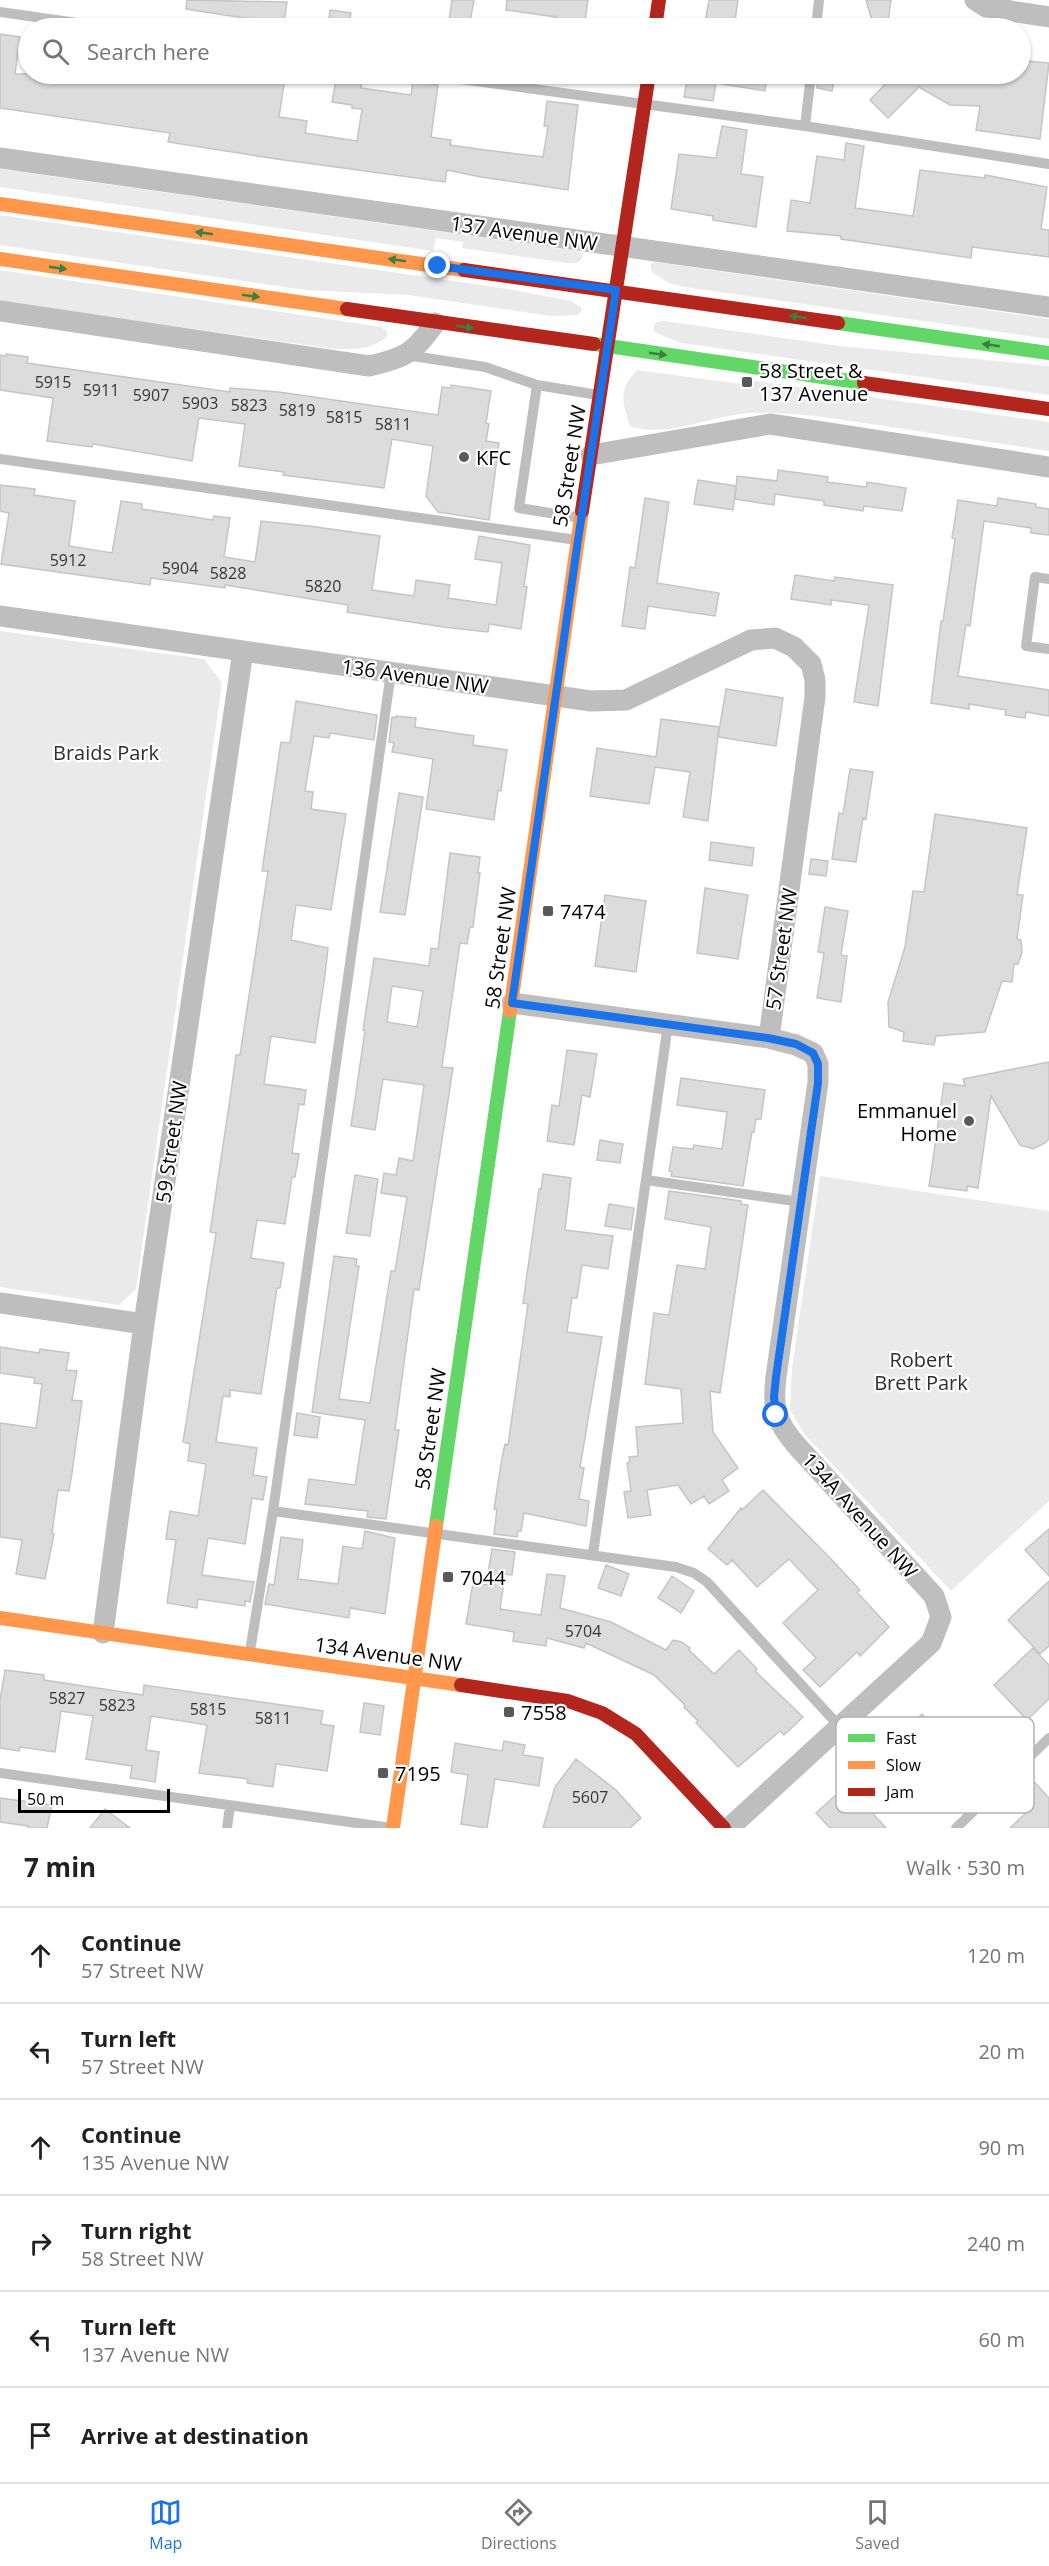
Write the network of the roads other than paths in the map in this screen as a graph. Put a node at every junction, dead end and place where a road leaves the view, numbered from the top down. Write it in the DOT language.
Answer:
graph roads {
  1 [pos="659,0"];
  2 [pos="819,0"];
  3 [pos="975,0"];
  4 [pos="0,12"];
  5 [pos="1049,17"];
  6 [pos="42,18"];
  7 [pos="656,18"];
  8 [pos="817,18"];
  9 [pos="495,84"];
  10 [pos="648,84"];
  11 [pos="810,84"];
  12 [pos="645,105"];
  13 [pos="805,126"];
  14 [pos="0,158"];
  15 [pos="1049,164"];
  16 [pos="0,204"];
  17 [pos="623,248"];
  18 [pos="0,259"];
  19 [pos="616,290"];
  20 [pos="1049,307"];
  21 [pos="0,312"];
  22 [pos="435,322"];
  23 [pos="608,347"];
  24 [pos="1049,353"];
  25 [pos="405,355"];
  26 [pos="537,385"];
  27 [pos="600,395"];
  28 [pos="1049,409"];
  29 [pos="591,455"];
  30 [pos="0,459"];
  31 [pos="1049,467"];
  32 [pos="581,518"];
  33 [pos="578,540"];
  34 [pos="1049,579"];
  35 [pos="0,616"];
  36 [pos="1049,649"];
  37 [pos="243,651"];
  38 [pos="811,664"];
  39 [pos="391,672"];
  40 [pos="556,696"];
  41 [pos="512,1003"];
  42 [pos="668,1024"];
  43 [pos="768,1038"];
  44 [pos="646,1180"];
  45 [pos="801,1202"];
  46 [pos="0,1303"];
  47 [pos="144,1324"];
  48 [pos="776,1415"];
  49 [pos="273,1511"];
  50 [pos="435,1534"];
  51 [pos="593,1554"];
  52 [pos="0,1618"];
  53 [pos="103,1633"];
  54 [pos="250,1653"];
  55 [pos="415,1677"];
  56 [pos="849,1717"];
  57 [pos="836,1723"];
  58 [pos="836,1729"];
  59 [pos="1049,1738"];
  60 [pos="1034,1753"];
  61 [pos="0,1773"];
  62 [pos="230,1806"];
  63 [pos="972,1813"];
  64 [pos="227,1828"];
  65 [pos="393,1828"];
  66 [pos="724,1828"];
  67 [pos="729,1828"];
  68 [pos="956,1828"];
  1 -- 7 [label="street"];
  2 -- 8 [label="lane"];
  3 -- 5 [label="street"];
  4 -- 6 [label="lane"];
  9 -- 12 [label="lane"];
  10 -- 12 [label="street, 58 Street NW"];
  11 -- 13 [label="lane"];
  12 -- 13 [label="lane"];
  12 -- 17 [label="street, 58 Street NW"];
  13 -- 15 [label="lane"];
  14 -- 17 [label="street, 137 Avenue NW"];
  19 -- 16 [label="street, one-way"];
  17 -- 19 [label="street, 58 Street NW"];
  17 -- 20 [label="street, 137 Avenue NW"];
  18 -- 22 [label="street, one-way"];
  19 -- 23 [label="street, 58 Street NW"];
  24 -- 19 [label="street, one-way"];
  21 -- 25 [label="street"];
  22 -- 23 [label="street, one-way"];
  22 -- 25 [label="street"];
  23 -- 27 [label="street, 58 Street NW"];
  23 -- 28 [label="street, one-way"];
  25 -- 26 [label="lane"];
  26 -- 27 [label="lane"];
  26 -- 32 [label="lane"];
  27 -- 29 [label="street, 58 Street NW"];
  29 -- 31 [label="street"];
  29 -- 32 [label="street, 58 Street NW"];
  30 -- 33 [label="lane"];
  32 -- 33 [label="street, 58 Street NW"];
  33 -- 40 [label="street, 58 Street NW"];
  34 -- 36 [label="lane"];
  35 -- 37 [label="street, 136 Avenue NW"];
  37 -- 39 [label="street, 136 Avenue NW"];
  37 -- 47 [label="street, 59 Street NW"];
  38 -- 40 [label="street, 136 Avenue NW"];
  38 -- 43 [label="street, 57 Street NW"];
  39 -- 40 [label="street, 136 Avenue NW"];
  39 -- 49 [label="lane"];
  40 -- 41 [label="street, 58 Street NW"];
  41 -- 42 [label="street"];
  41 -- 50 [label="street, 58 Street NW"];
  42 -- 43 [label="street"];
  42 -- 44 [label="lane"];
  43 -- 45 [label="street, 57 Street NW"];
  44 -- 45 [label="lane"];
  44 -- 51 [label="lane"];
  45 -- 48 [label="street, 57 Street NW"];
  46 -- 47 [label="street"];
  47 -- 53 [label="street, 59 Street NW"];
  48 -- 56 [label="street, 134A Avenue NW"];
  49 -- 50 [label="lane"];
  49 -- 54 [label="lane"];
  50 -- 51 [label="lane"];
  50 -- 55 [label="street, 58 Street NW"];
  51 -- 57 [label="lane"];
  52 -- 53 [label="street, 134 Avenue NW"];
  53 -- 54 [label="street, 134 Avenue NW"];
  54 -- 55 [label="street, 134 Avenue NW"];
  55 -- 65 [label="street, 58 Street NW"];
  55 -- 66 [label="street, 134 Avenue NW"];
  58 -- 67 [label="street"];
  59 -- 60 [label="lane"];
  61 -- 62 [label="lane"];
  62 -- 64 [label="lane"];
  62 -- 65 [label="lane"];
  63 -- 68 [label="lane"];
}
